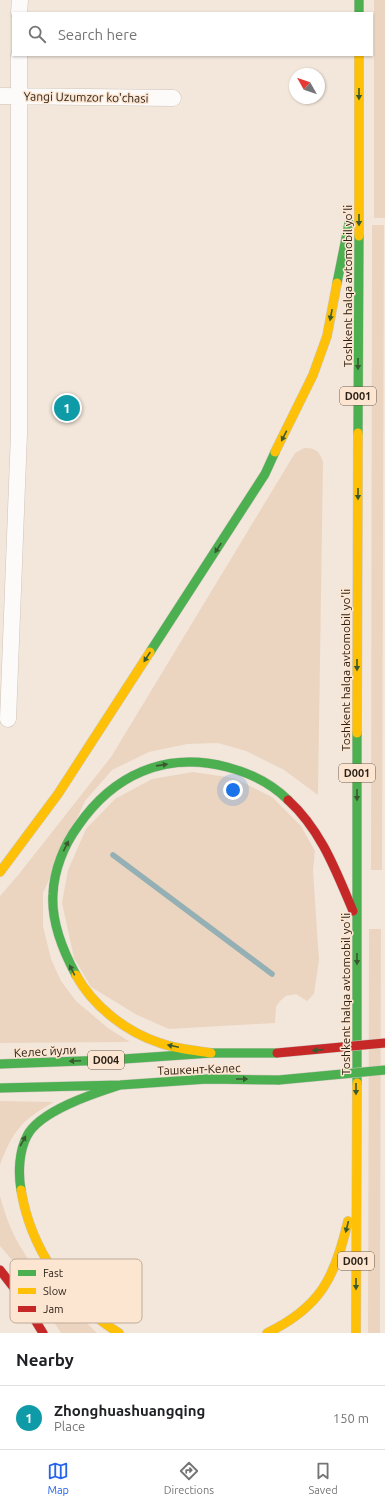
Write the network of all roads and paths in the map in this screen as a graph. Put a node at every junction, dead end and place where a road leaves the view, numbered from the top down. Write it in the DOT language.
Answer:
graph roads {
  1 [pos="20,0"];
  2 [pos="359,0"];
  3 [pos="19,12"];
  4 [pos="359,12"];
  5 [pos="19,56"];
  6 [pos="359,56"];
  7 [pos="0,96"];
  8 [pos="18,96"];
  9 [pos="173,98"];
  10 [pos="359,167"];
  11 [pos="8,719"];
  12 [pos="0,872"];
  13 [pos="357,920"];
  14 [pos="385,1043"];
  15 [pos="211,1053"];
  16 [pos="0,1064"];
  17 [pos="385,1070"];
  18 [pos="120,1085"];
  19 [pos="0,1088"];
  20 [pos="11,1184"];
  21 [pos="356,1189"];
  22 [pos="18,1217"];
  23 [pos="42,1259"];
  24 [pos="0,1270"];
  25 [pos="10,1283"];
  26 [pos="37,1323"];
  27 [pos="104,1323"];
  28 [pos="43,1333"];
  29 [pos="119,1333"];
  30 [pos="267,1333"];
  31 [pos="356,1333"];
  1 -- 3 [label="street"];
  2 -- 4 [label="main road"];
  5 -- 8 [label="street"];
  6 -- 10 [label="main road, Toshkent halqa avtomobil yo'li / D001, one-way"];
  7 -- 8 [label="street, Yangi Uzumzor ko'chasi"];
  8 -- 9 [label="street, Yangi Uzumzor ko'chasi"];
  8 -- 11 [label="street"];
  10 -- 12 [label="main road, one-way"];
  10 -- 13 [label="main road, Toshkent halqa avtomobil yo'li / D001, one-way"];
  15 -- 13 [label="main road, one-way"];
  13 -- 21 [label="main road, Toshkent halqa avtomobil yo'li / D001, one-way"];
  14 -- 15 [label="main road, Ташкент-Келес / D004, one-way, bridge"];
  15 -- 16 [label="main road, Келес йули / D004, one-way"];
  18 -- 17 [label="main road, Ташкент-Келес / D004, one-way, bridge"];
  18 -- 19 [label="main road, D004"];
  20 -- 18 [label="main road, one-way"];
  21 -- 30 [label="main road, one-way"];
  21 -- 31 [label="main road, Toshkent halqa avtomobil yo'li / D001, one-way"];
  22 -- 23 [label="main road"];
  24 -- 25 [label="main road"];
  26 -- 28 [label="main road"];
  27 -- 29 [label="main road"];
}
